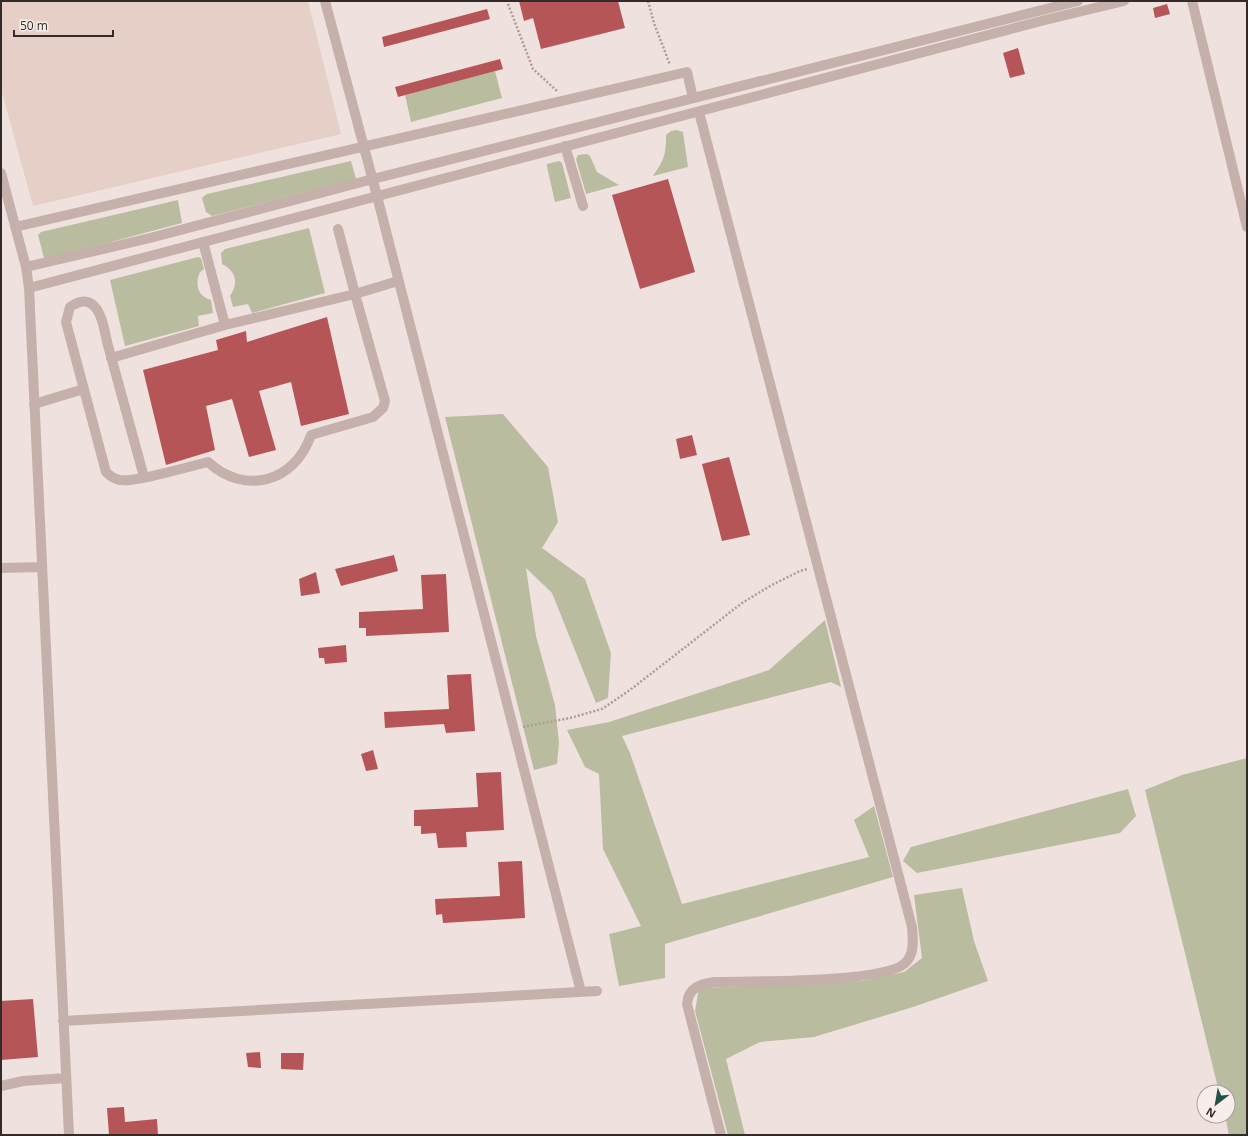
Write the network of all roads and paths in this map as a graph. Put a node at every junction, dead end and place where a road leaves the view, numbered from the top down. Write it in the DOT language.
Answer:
graph roads {
  1 [pos="325,1"];
  2 [pos="648,1"];
  3 [pos="1078,1"];
  4 [pos="1124,1"];
  5 [pos="1185,1"];
  6 [pos="1192,1"];
  7 [pos="508,4"];
  8 [pos="1195,13"];
  9 [pos="674,75"];
  10 [pos="693,98"];
  11 [pos="566,99"];
  12 [pos="699,112"];
  13 [pos="363,146"];
  14 [pos="565,146"];
  15 [pos="1,173"];
  16 [pos="373,179"];
  17 [pos="378,196"];
  18 [pos="583,206"];
  19 [pos="15,227"];
  20 [pos="1247,227"];
  21 [pos="338,229"];
  22 [pos="203,242"];
  23 [pos="26,267"];
  24 [pos="398,281"];
  25 [pos="29,288"];
  26 [pos="355,294"];
  27 [pos="225,325"];
  28 [pos="111,358"];
  29 [pos="84,389"];
  30 [pos="34,404"];
  31 [pos="144,477"];
  32 [pos="42,567"];
  33 [pos="818,567"];
  34 [pos="1,568"];
  35 [pos="513,729"];
  36 [pos="597,991"];
  37 [pos="581,992"];
  38 [pos="63,1021"];
  39 [pos="66,1078"];
  40 [pos="1,1086"];
  41 [pos="69,1135"];
  42 [pos="721,1135"];
  1 -- 13 [label="street"];
  2 -- 9 [label="path"];
  3 -- 10 [label="street"];
  4 -- 12 [label="street"];
  5 -- 8 [label="street"];
  6 -- 8 [label="street"];
  7 -- 11 [label="path"];
  8 -- 20 [label="street"];
  9 -- 10 [label="street"];
  9 -- 11 [label="street"];
  10 -- 16 [label="street"];
  11 -- 13 [label="street"];
  12 -- 14 [label="street"];
  12 -- 33 [label="street"];
  13 -- 16 [label="street"];
  13 -- 19 [label="street"];
  14 -- 17 [label="street"];
  14 -- 18 [label="street"];
  15 -- 19 [label="street"];
  16 -- 17 [label="street"];
  16 -- 23 [label="street"];
  17 -- 22 [label="street"];
  17 -- 24 [label="street"];
  19 -- 23 [label="street"];
  21 -- 26 [label="street"];
  22 -- 25 [label="street"];
  22 -- 27 [label="street"];
  23 -- 25 [label="street"];
  24 -- 26 [label="street"];
  24 -- 35 [label="street"];
  25 -- 30 [label="street"];
  26 -- 27 [label="street"];
  26 -- 31 [label="street"];
  27 -- 28 [label="street"];
  28 -- 29 [label="street"];
  28 -- 31 [label="street"];
  29 -- 30 [label="street"];
  29 -- 31 [label="street"];
  30 -- 32 [label="street"];
  32 -- 34 [label="street"];
  32 -- 38 [label="street"];
  33 -- 35 [label="path"];
  33 -- 42 [label="street"];
  35 -- 37 [label="street"];
  36 -- 37 [label="street"];
  37 -- 38 [label="street"];
  38 -- 39 [label="street"];
  39 -- 40 [label="street"];
  39 -- 41 [label="street"];
}
